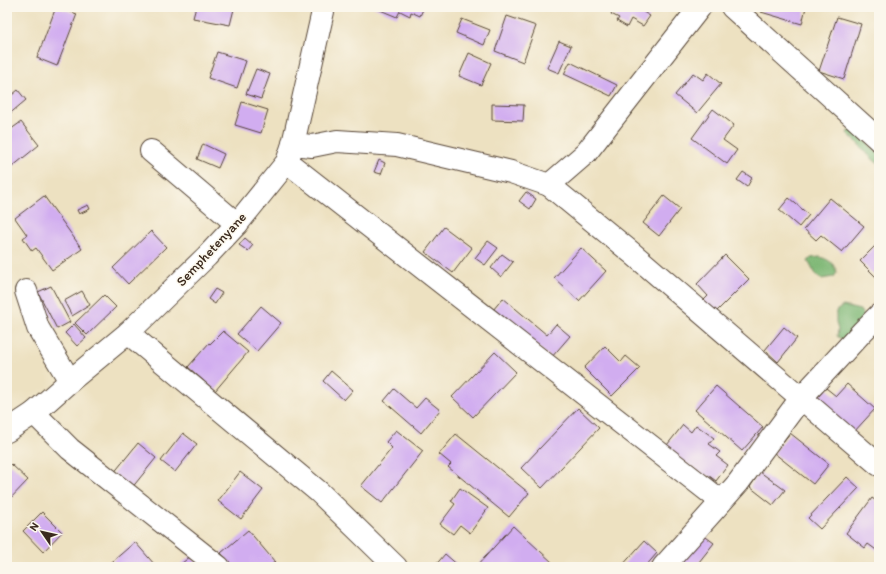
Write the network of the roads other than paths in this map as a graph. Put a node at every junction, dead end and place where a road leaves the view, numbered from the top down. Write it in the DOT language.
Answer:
graph roads {
  1 [pos="324,7"];
  2 [pos="700,7"];
  3 [pos="732,7"];
  4 [pos="879,140"];
  5 [pos="151,151"];
  6 [pos="290,153"];
  7 [pos="549,185"];
  8 [pos="237,224"];
  9 [pos="26,291"];
  10 [pos="879,315"];
  11 [pos="128,333"];
  12 [pos="70,381"];
  13 [pos="802,398"];
  14 [pos="34,413"];
  15 [pos="7,431"];
  16 [pos="879,465"];
  17 [pos="721,501"];
  18 [pos="219,567"];
  19 [pos="396,567"];
  20 [pos="663,567"];
  1 -- 6 [label="street, Semphetenyane"];
  2 -- 7 [label="street"];
  3 -- 4 [label="street"];
  5 -- 8 [label="street"];
  6 -- 7 [label="street"];
  6 -- 8 [label="street, Semphetenyane"];
  6 -- 17 [label="street"];
  7 -- 13 [label="street"];
  8 -- 11 [label="street, Semphetenyane"];
  9 -- 12 [label="street"];
  10 -- 13 [label="street"];
  11 -- 12 [label="street, Semphetenyane"];
  11 -- 19 [label="street"];
  12 -- 14 [label="street, Semphetenyane"];
  13 -- 16 [label="street"];
  13 -- 17 [label="street"];
  14 -- 15 [label="street, Semphetenyane"];
  14 -- 18 [label="street"];
  17 -- 20 [label="street"];
}
